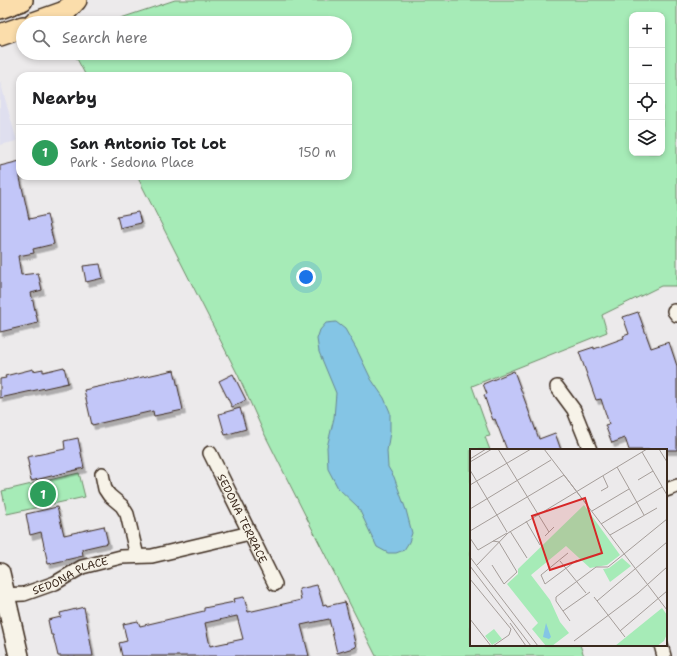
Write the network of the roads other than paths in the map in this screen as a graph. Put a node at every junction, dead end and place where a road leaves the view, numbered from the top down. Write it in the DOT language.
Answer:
graph roads {
  1 [pos="22,0"];
  2 [pos="76,0"];
  3 [pos="0,8"];
  4 [pos="54,16"];
  5 [pos="16,29"];
  6 [pos="0,35"];
  7 [pos="557,387"];
  8 [pos="590,449"];
  9 [pos="210,453"];
  10 [pos="102,474"];
  11 [pos="677,486"];
  12 [pos="667,490"];
  13 [pos="250,533"];
  14 [pos="137,556"];
  15 [pos="0,573"];
  16 [pos="275,584"];
  17 [pos="2,594"];
  18 [pos="661,646"];
  19 [pos="19,656"];
  20 [pos="664,656"];
  1 -- 3 [label="main road"];
  2 -- 4 [label="main road"];
  5 -- 6 [label="main road"];
  7 -- 8 [label="street"];
  9 -- 13 [label="street, SEDONA TERRACE"];
  10 -- 14 [label="street"];
  11 -- 12 [label="street"];
  13 -- 14 [label="street, SEDONA PLACE"];
  13 -- 16 [label="street, SEDONA TERRACE"];
  14 -- 17 [label="street, SEDONA PLACE"];
  15 -- 17 [label="street"];
  17 -- 19 [label="street"];
  18 -- 20 [label="street"];
}
